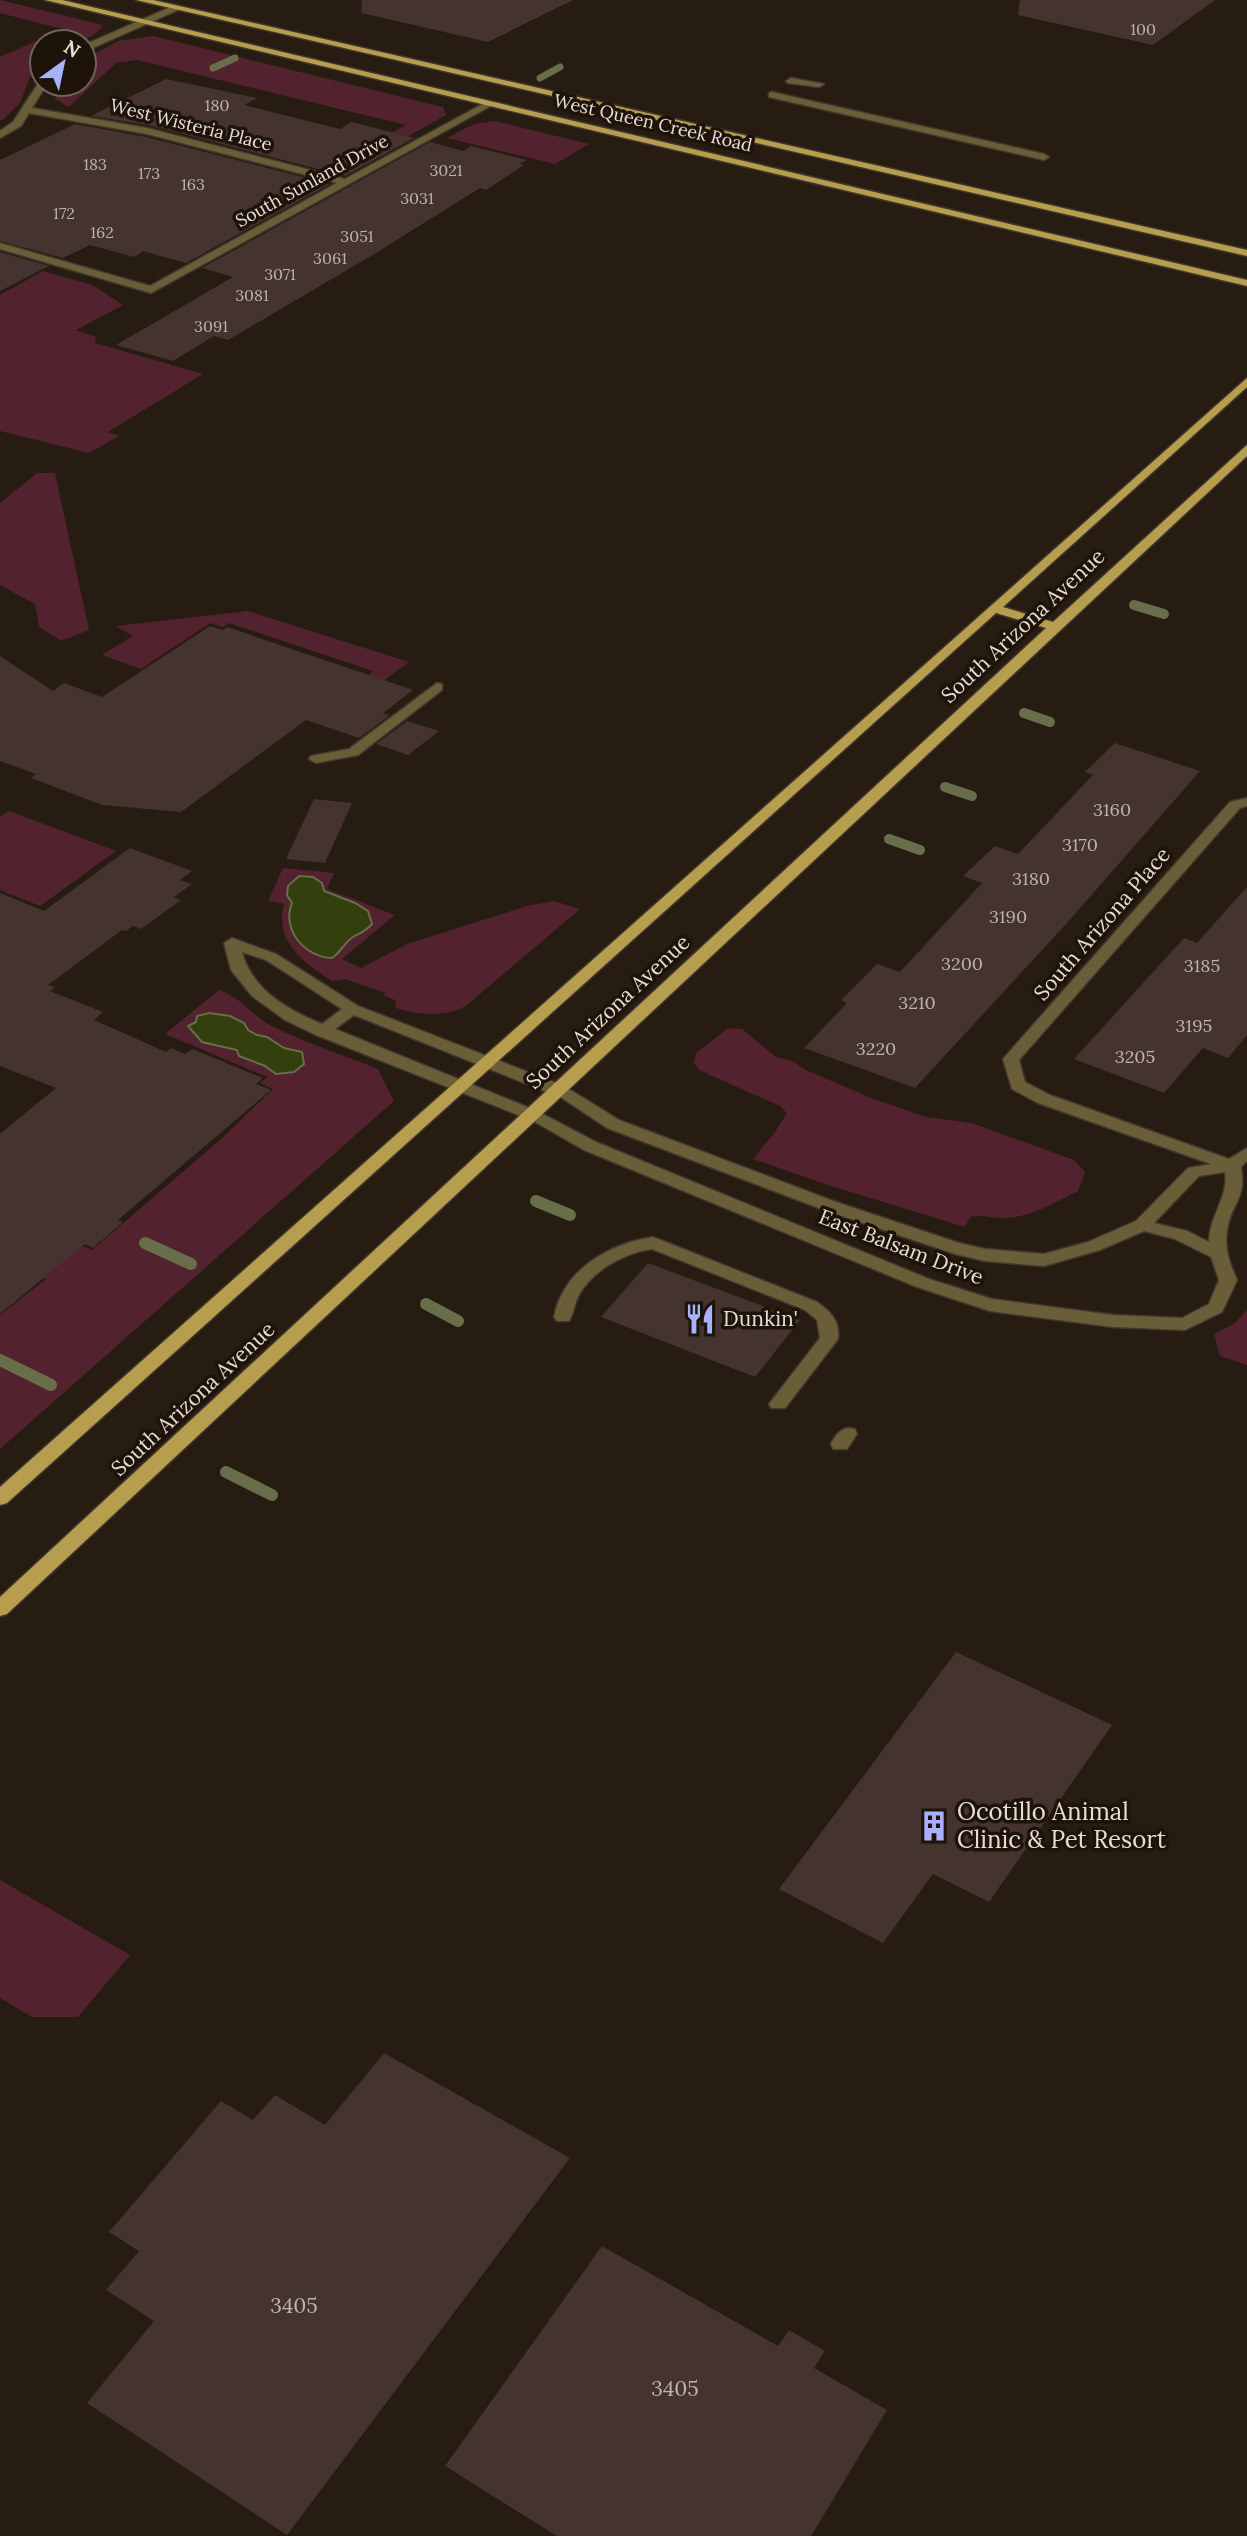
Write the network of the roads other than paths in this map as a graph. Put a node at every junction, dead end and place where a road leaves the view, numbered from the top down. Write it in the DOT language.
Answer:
graph roads {
  1 [pos="50,0"];
  2 [pos="141,0"];
  3 [pos="175,8"];
  4 [pos="144,22"];
  5 [pos="98,43"];
  6 [pos="791,82"];
  7 [pos="818,84"];
  8 [pos="772,95"];
  9 [pos="34,98"];
  10 [pos="491,103"];
  11 [pos="27,110"];
  12 [pos="0,135"];
  13 [pos="1044,157"];
  14 [pos="344,182"];
  15 [pos="0,246"];
  16 [pos="1247,253"];
  17 [pos="1247,283"];
  18 [pos="1247,381"];
  19 [pos="1247,449"];
  20 [pos="993,608"];
  21 [pos="1056,627"];
  22 [pos="437,687"];
  23 [pos="316,759"];
  24 [pos="1247,802"];
  25 [pos="352,1009"];
  26 [pos="322,1031"];
  27 [pos="487,1062"];
  28 [pos="460,1086"];
  29 [pos="558,1090"];
  30 [pos="531,1115"];
  31 [pos="1247,1153"];
  32 [pos="1232,1165"];
  33 [pos="1142,1225"];
  34 [pos="1218,1254"];
  35 [pos="563,1317"];
  36 [pos="778,1404"];
  37 [pos="0,1498"];
  38 [pos="0,1609"];
  1 -- 4 [label="main road, West Queen Creek Road"];
  2 -- 3 [label="main road, West Queen Creek Road"];
  3 -- 4 [label="street"];
  3 -- 16 [label="main road, West Queen Creek Road"];
  4 -- 5 [label="street"];
  4 -- 10 [label="main road, West Queen Creek Road"];
  6 -- 7 [label="street"];
  8 -- 13 [label="street"];
  9 -- 11 [label="street"];
  10 -- 14 [label="street, South Sunland Drive"];
  10 -- 17 [label="main road, West Queen Creek Road"];
  11 -- 12 [label="street"];
  11 -- 14 [label="street, West Wisteria Place"];
  14 -- 15 [label="street, South Sunland Drive"];
  18 -- 20 [label="main road, South Arizona Avenue"];
  19 -- 21 [label="main road, South Arizona Avenue"];
  20 -- 21 [label="main road"];
  20 -- 27 [label="main road, South Arizona Avenue"];
  21 -- 29 [label="main road, South Arizona Avenue"];
  22 -- 23 [label="street"];
  24 -- 32 [label="street, South Arizona Place"];
  25 -- 26 [label="street"];
  25 -- 26 [label="street, East Balsam Drive"];
  25 -- 27 [label="street, East Balsam Drive"];
  26 -- 28 [label="street, East Balsam Drive"];
  27 -- 28 [label="main road, South Arizona Avenue"];
  27 -- 29 [label="street, East Balsam Drive"];
  28 -- 30 [label="street, East Balsam Drive"];
  28 -- 37 [label="main road, South Arizona Avenue"];
  29 -- 30 [label="main road, South Arizona Avenue"];
  29 -- 33 [label="street, East Balsam Drive"];
  30 -- 34 [label="street, East Balsam Drive"];
  30 -- 38 [label="main road, South Arizona Avenue"];
  31 -- 32 [label="street"];
  32 -- 33 [label="street, East Balsam Drive"];
  32 -- 34 [label="street, East Balsam Drive"];
  33 -- 34 [label="street"];
  35 -- 36 [label="street"];
}
